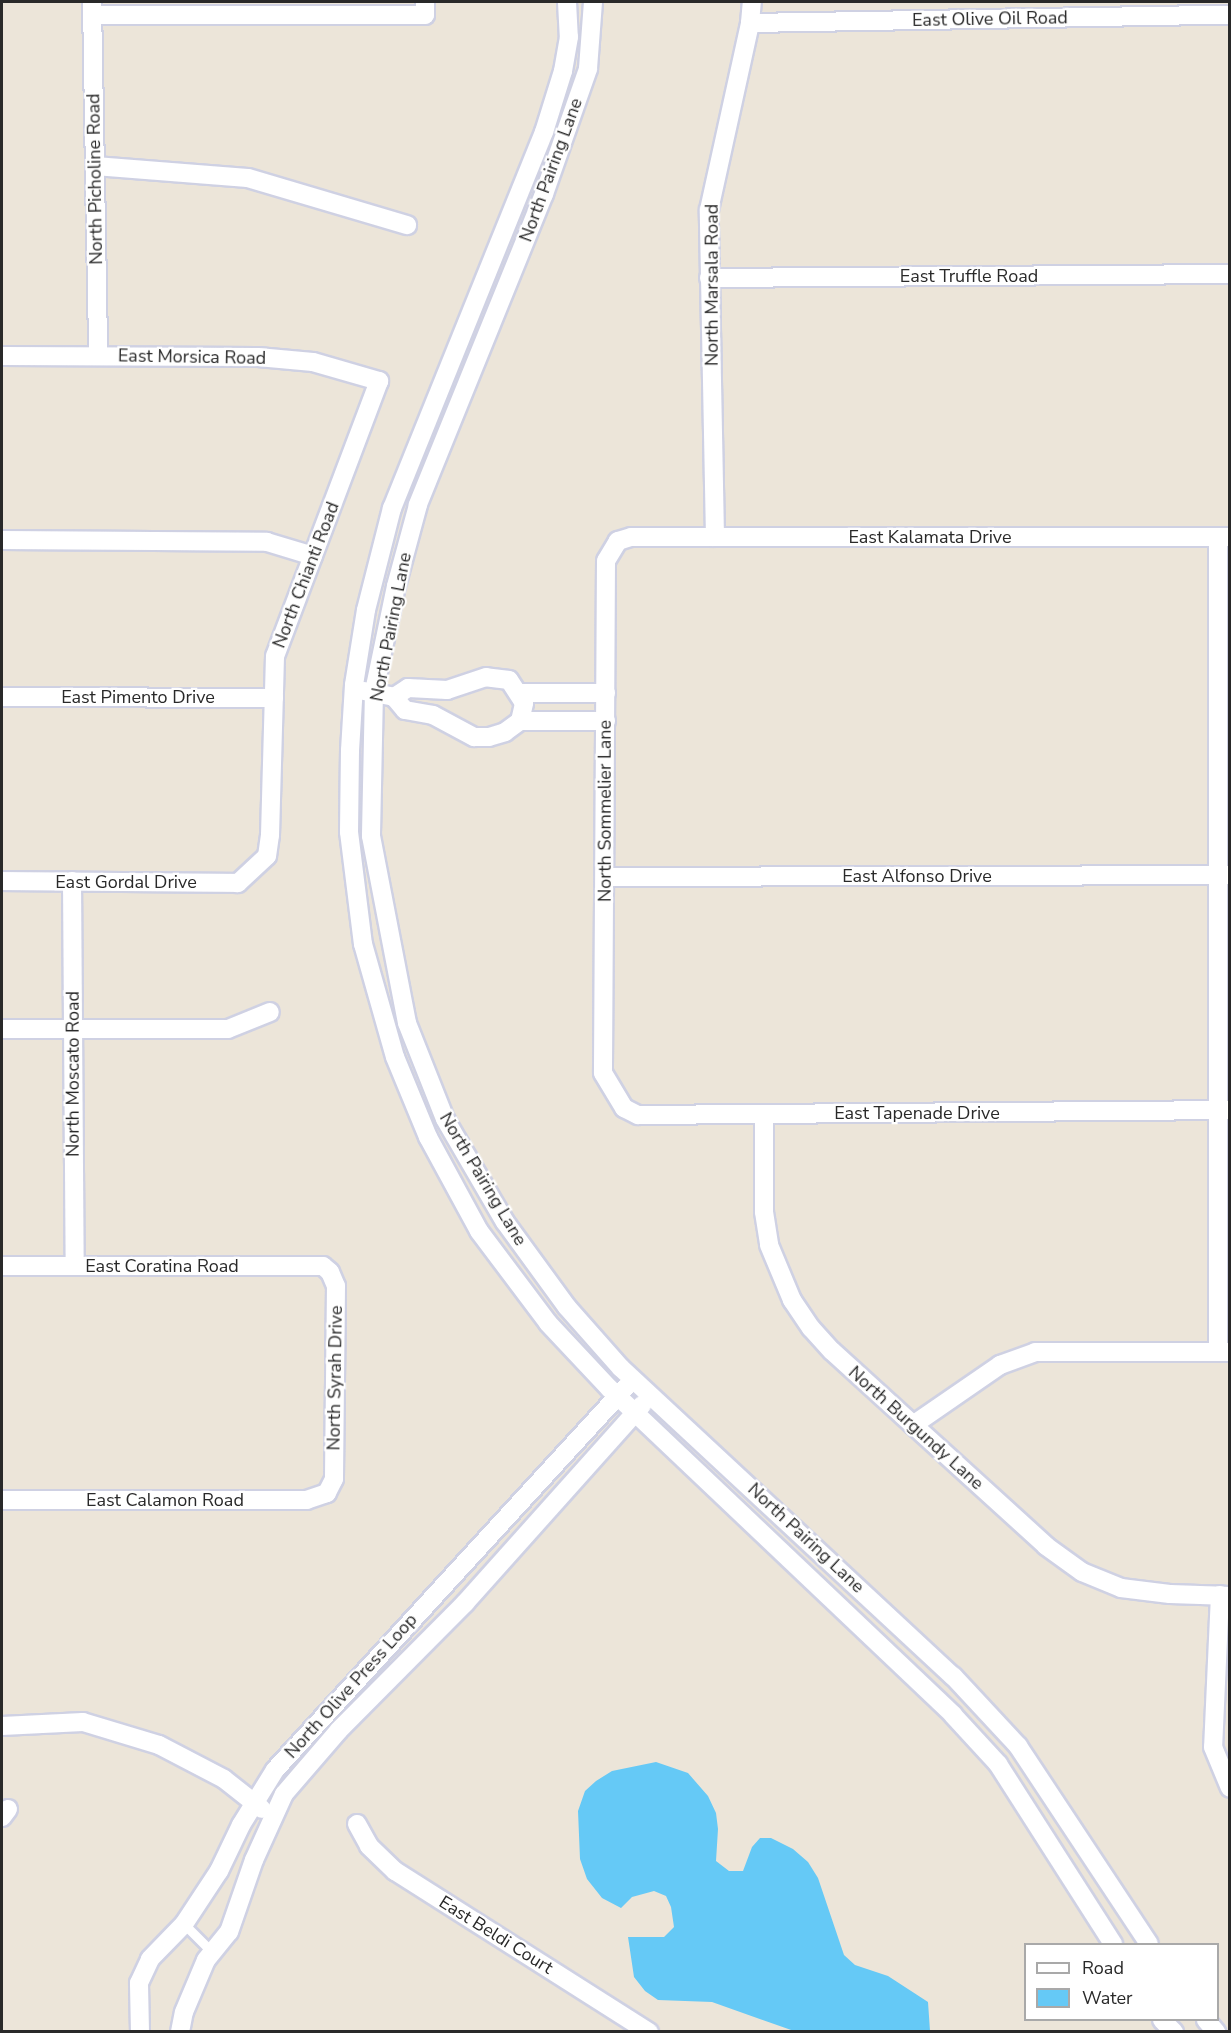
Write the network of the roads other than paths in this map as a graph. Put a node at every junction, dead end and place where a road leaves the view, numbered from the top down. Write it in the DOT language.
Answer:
graph roads {
  1 [pos="567,2"];
  2 [pos="593,2"];
  3 [pos="752,2"];
  4 [pos="92,8"];
  5 [pos="425,8"];
  6 [pos="1230,15"];
  7 [pos="750,23"];
  8 [pos="94,166"];
  9 [pos="407,225"];
  10 [pos="497,251"];
  11 [pos="516,261"];
  12 [pos="1230,274"];
  13 [pos="709,278"];
  14 [pos="2,356"];
  15 [pos="98,356"];
  16 [pos="379,381"];
  17 [pos="631,537"];
  18 [pos="715,537"];
  19 [pos="1224,537"];
  20 [pos="2,540"];
  21 [pos="313,556"];
  22 [pos="353,690"];
  23 [pos="374,691"];
  24 [pos="520,693"];
  25 [pos="606,693"];
  26 [pos="2,697"];
  27 [pos="394,697"];
  28 [pos="274,698"];
  29 [pos="520,721"];
  30 [pos="606,721"];
  31 [pos="248,875"];
  32 [pos="1223,875"];
  33 [pos="604,877"];
  34 [pos="2,881"];
  35 [pos="72,882"];
  36 [pos="270,1012"];
  37 [pos="2,1029"];
  38 [pos="73,1029"];
  39 [pos="614,1095"];
  40 [pos="1223,1110"];
  41 [pos="764,1114"];
  42 [pos="2,1266"];
  43 [pos="75,1266"];
  44 [pos="322,1266"];
  45 [pos="1224,1352"];
  46 [pos="633,1379"];
  47 [pos="618,1395"];
  48 [pos="651,1395"];
  49 [pos="636,1413"];
  50 [pos="913,1425"];
  51 [pos="327,1493"];
  52 [pos="2,1500"];
  53 [pos="1225,1595"];
  54 [pos="2,1726"];
  55 [pos="275,1770"];
  56 [pos="292,1785"];
  57 [pos="1230,1788"];
  58 [pos="254,1803"];
  59 [pos="273,1818"];
  60 [pos="357,1824"];
  61 [pos="184,1924"];
  62 [pos="1112,1943"];
  63 [pos="1148,1943"];
  64 [pos="212,1952"];
  65 [pos="140,2031"];
  66 [pos="180,2031"];
  67 [pos="649,2031"];
  1 -- 10 [label="street, North Pairing Lane"];
  2 -- 11 [label="street, North Pairing Lane"];
  3 -- 7 [label="street, North Marsala Road"];
  4 -- 5 [label="street"];
  4 -- 8 [label="street, North Picholine Road"];
  6 -- 7 [label="street, East Olive Oil Road"];
  7 -- 13 [label="street, North Marsala Road"];
  8 -- 9 [label="street"];
  8 -- 15 [label="street, North Picholine Road"];
  10 -- 11 [label="lane"];
  10 -- 22 [label="street, North Pairing Lane"];
  11 -- 23 [label="street, North Pairing Lane"];
  12 -- 13 [label="street, East Truffle Road"];
  13 -- 18 [label="street, North Marsala Road"];
  14 -- 15 [label="street, East Morsica Road"];
  15 -- 16 [label="street, East Morsica Road"];
  16 -- 21 [label="street, North Chianti Road"];
  17 -- 18 [label="street, East Kalamata Drive"];
  17 -- 25 [label="street, North Sommelier Lane"];
  18 -- 19 [label="street, East Kalamata Drive"];
  19 -- 32 [label="street"];
  20 -- 21 [label="street"];
  21 -- 28 [label="street, North Chianti Road"];
  22 -- 23 [label="street"];
  22 -- 47 [label="street, North Pairing Lane"];
  23 -- 27 [label="street"];
  23 -- 46 [label="street, North Pairing Lane"];
  24 -- 25 [label="street"];
  24 -- 27 [label="street"];
  24 -- 29 [label="street"];
  25 -- 30 [label="street, North Sommelier Lane"];
  26 -- 28 [label="street, East Pimento Drive"];
  27 -- 29 [label="street"];
  28 -- 31 [label="street, North Chianti Road"];
  29 -- 30 [label="street"];
  30 -- 33 [label="street, North Sommelier Lane"];
  31 -- 35 [label="street, East Gordal Drive"];
  32 -- 33 [label="street, East Alfonso Drive"];
  32 -- 40 [label="street"];
  33 -- 39 [label="street, North Sommelier Lane"];
  34 -- 35 [label="street, East Gordal Drive"];
  35 -- 38 [label="street, North Moscato Road"];
  36 -- 38 [label="street"];
  37 -- 38 [label="street"];
  38 -- 43 [label="street, North Moscato Road"];
  39 -- 41 [label="street, East Tapenade Drive"];
  40 -- 41 [label="street, East Tapenade Drive"];
  40 -- 45 [label="street"];
  41 -- 50 [label="street, North Burgundy Lane"];
  42 -- 43 [label="street, East Coratina Road"];
  43 -- 44 [label="street, East Coratina Road"];
  44 -- 51 [label="street, North Syrah Drive"];
  45 -- 50 [label="street"];
  46 -- 47 [label="street, North Olive Press Loop"];
  46 -- 48 [label="street, North Pairing Lane"];
  47 -- 49 [label="street, North Pairing Lane"];
  47 -- 55 [label="street, North Olive Press Loop"];
  48 -- 49 [label="street, North Olive Press Loop"];
  48 -- 63 [label="street, North Pairing Lane"];
  49 -- 56 [label="street, North Olive Press Loop"];
  49 -- 62 [label="street, North Pairing Lane"];
  50 -- 53 [label="street, North Burgundy Lane"];
  51 -- 52 [label="street, East Calamon Road"];
  53 -- 57 [label="street"];
  54 -- 58 [label="street"];
  55 -- 56 [label="lane"];
  55 -- 58 [label="street, North Olive Press Loop"];
  56 -- 59 [label="street, North Olive Press Loop"];
  58 -- 59 [label="street"];
  58 -- 61 [label="street, North Olive Press Loop"];
  59 -- 64 [label="street, North Olive Press Loop"];
  60 -- 67 [label="street, East Beldi Court"];
  61 -- 64 [label="lane"];
  61 -- 65 [label="street, North Olive Press Loop"];
  64 -- 66 [label="street, North Olive Press Loop"];
}
